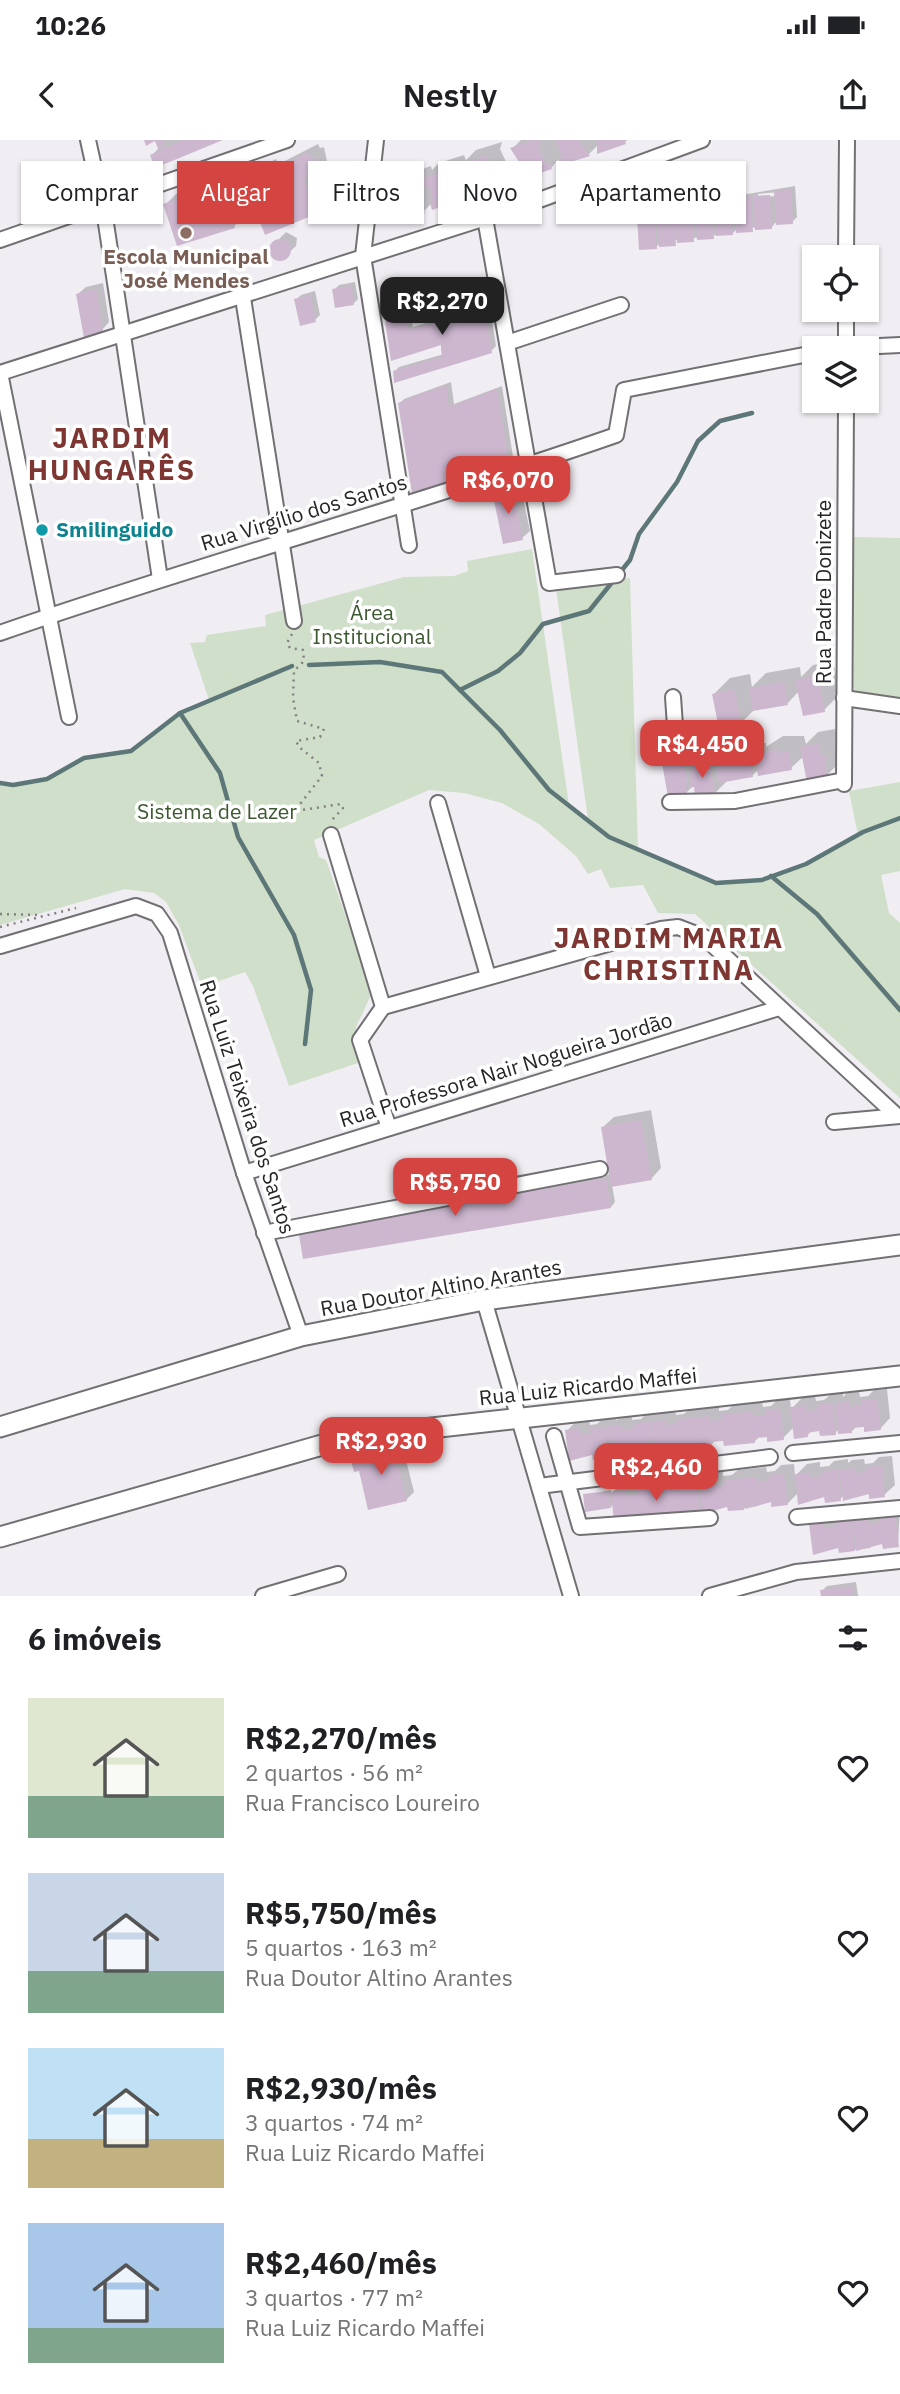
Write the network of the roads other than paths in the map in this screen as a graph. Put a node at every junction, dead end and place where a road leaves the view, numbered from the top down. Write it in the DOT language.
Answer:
graph roads {
  1 [pos="88,140"];
  2 [pos="287,140"];
  3 [pos="376,140"];
  4 [pos="702,140"];
  5 [pos="847,140"];
  6 [pos="93,161"];
  7 [pos="163,185"];
  8 [pos="542,198"];
  9 [pos="49,224"];
  10 [pos="107,224"];
  11 [pos="466,224"];
  12 [pos="486,224"];
  13 [pos="0,240"];
  14 [pos="846,245"];
  15 [pos="363,256"];
  16 [pos="243,298"];
  17 [pos="621,305"];
  18 [pos="123,332"];
  19 [pos="507,343"];
  20 [pos="900,345"];
  21 [pos="879,346"];
  22 [pos="802,355"];
  23 [pos="0,373"];
  24 [pos="846,413"];
  25 [pos="529,465"];
  26 [pos="401,505"];
  27 [pos="281,542"];
  28 [pos="408,545"];
  29 [pos="617,575"];
  30 [pos="160,579"];
  31 [pos="49,616"];
  32 [pos="294,621"];
  33 [pos="0,633"];
  34 [pos="673,697"];
  35 [pos="844,698"];
  36 [pos="900,706"];
  37 [pos="69,717"];
  38 [pos="676,740"];
  39 [pos="670,802"];
  40 [pos="438,803"];
  41 [pos="330,829"];
  42 [pos="0,946"];
  43 [pos="488,976"];
  44 [pos="383,1007"];
  45 [pos="779,1008"];
  46 [pos="899,1116"];
  47 [pos="834,1122"];
  48 [pos="389,1128"];
  49 [pos="600,1170"];
  50 [pos="244,1173"];
  51 [pos="264,1233"];
  52 [pos="900,1245"];
  53 [pos="484,1300"];
  54 [pos="301,1336"];
  55 [pos="900,1376"];
  56 [pos="518,1417"];
  57 [pos="0,1427"];
  58 [pos="554,1436"];
  59 [pos="900,1443"];
  60 [pos="793,1453"];
  61 [pos="770,1457"];
  62 [pos="566,1480"];
  63 [pos="539,1486"];
  64 [pos="900,1508"];
  65 [pos="797,1517"];
  66 [pos="710,1518"];
  67 [pos="0,1537"];
  68 [pos="900,1561"];
  69 [pos="338,1574"];
  70 [pos="263,1596"];
  71 [pos="571,1596"];
  72 [pos="710,1596"];
  1 -- 6 [label="street"];
  2 -- 7 [label="street"];
  3 -- 15 [label="street"];
  4 -- 8 [label="street"];
  5 -- 14 [label="street"];
  9 -- 13 [label="street"];
  10 -- 18 [label="street"];
  11 -- 15 [label="street"];
  12 -- 19 [label="street"];
  15 -- 16 [label="street"];
  15 -- 26 [label="street"];
  16 -- 18 [label="street"];
  16 -- 27 [label="street"];
  17 -- 19 [label="street"];
  18 -- 23 [label="street"];
  18 -- 30 [label="street"];
  19 -- 25 [label="street"];
  20 -- 21 [label="street"];
  22 -- 25 [label="street, Rua Virgílio dos Santos"];
  23 -- 31 [label="street"];
  24 -- 35 [label="street, Rua Padre Donizete"];
  25 -- 26 [label="street, Rua Virgílio dos Santos"];
  25 -- 29 [label="street"];
  26 -- 27 [label="street, Rua Virgílio dos Santos"];
  26 -- 28 [label="street"];
  27 -- 30 [label="street, Rua Virgílio dos Santos"];
  27 -- 32 [label="street"];
  30 -- 31 [label="street, Rua Virgílio dos Santos"];
  31 -- 33 [label="street, Rua Virgílio dos Santos"];
  31 -- 37 [label="street"];
  34 -- 38 [label="street"];
  35 -- 36 [label="street"];
  35 -- 39 [label="street, Rua Padre Donizete"];
  40 -- 43 [label="street"];
  41 -- 44 [label="street"];
  42 -- 50 [label="street, Rua Luiz Teixeira dos Santos"];
  43 -- 44 [label="street"];
  43 -- 45 [label="street"];
  44 -- 48 [label="street"];
  45 -- 46 [label="street"];
  45 -- 48 [label="street, Rua Professora Nair Nogueira Jordão"];
  46 -- 47 [label="street"];
  48 -- 50 [label="street, Rua Professora Nair Nogueira Jordão"];
  49 -- 51 [label="street"];
  50 -- 51 [label="street, Rua Luiz Teixeira dos Santos"];
  51 -- 54 [label="street, Rua Luiz Teixeira dos Santos"];
  52 -- 53 [label="street, Rua Doutor Altino Arantes"];
  53 -- 54 [label="street, Rua Doutor Altino Arantes"];
  53 -- 56 [label="street"];
  54 -- 57 [label="street, Rua Doutor Altino Arantes"];
  55 -- 56 [label="street, Rua Luiz Ricardo Maffei"];
  56 -- 63 [label="street"];
  56 -- 67 [label="street, Rua Luiz Ricardo Maffei"];
  58 -- 62 [label="street"];
  59 -- 60 [label="street"];
  61 -- 62 [label="street"];
  62 -- 63 [label="street"];
  62 -- 66 [label="street"];
  63 -- 71 [label="street"];
  64 -- 65 [label="street"];
  68 -- 72 [label="street"];
  69 -- 70 [label="street"];
}
